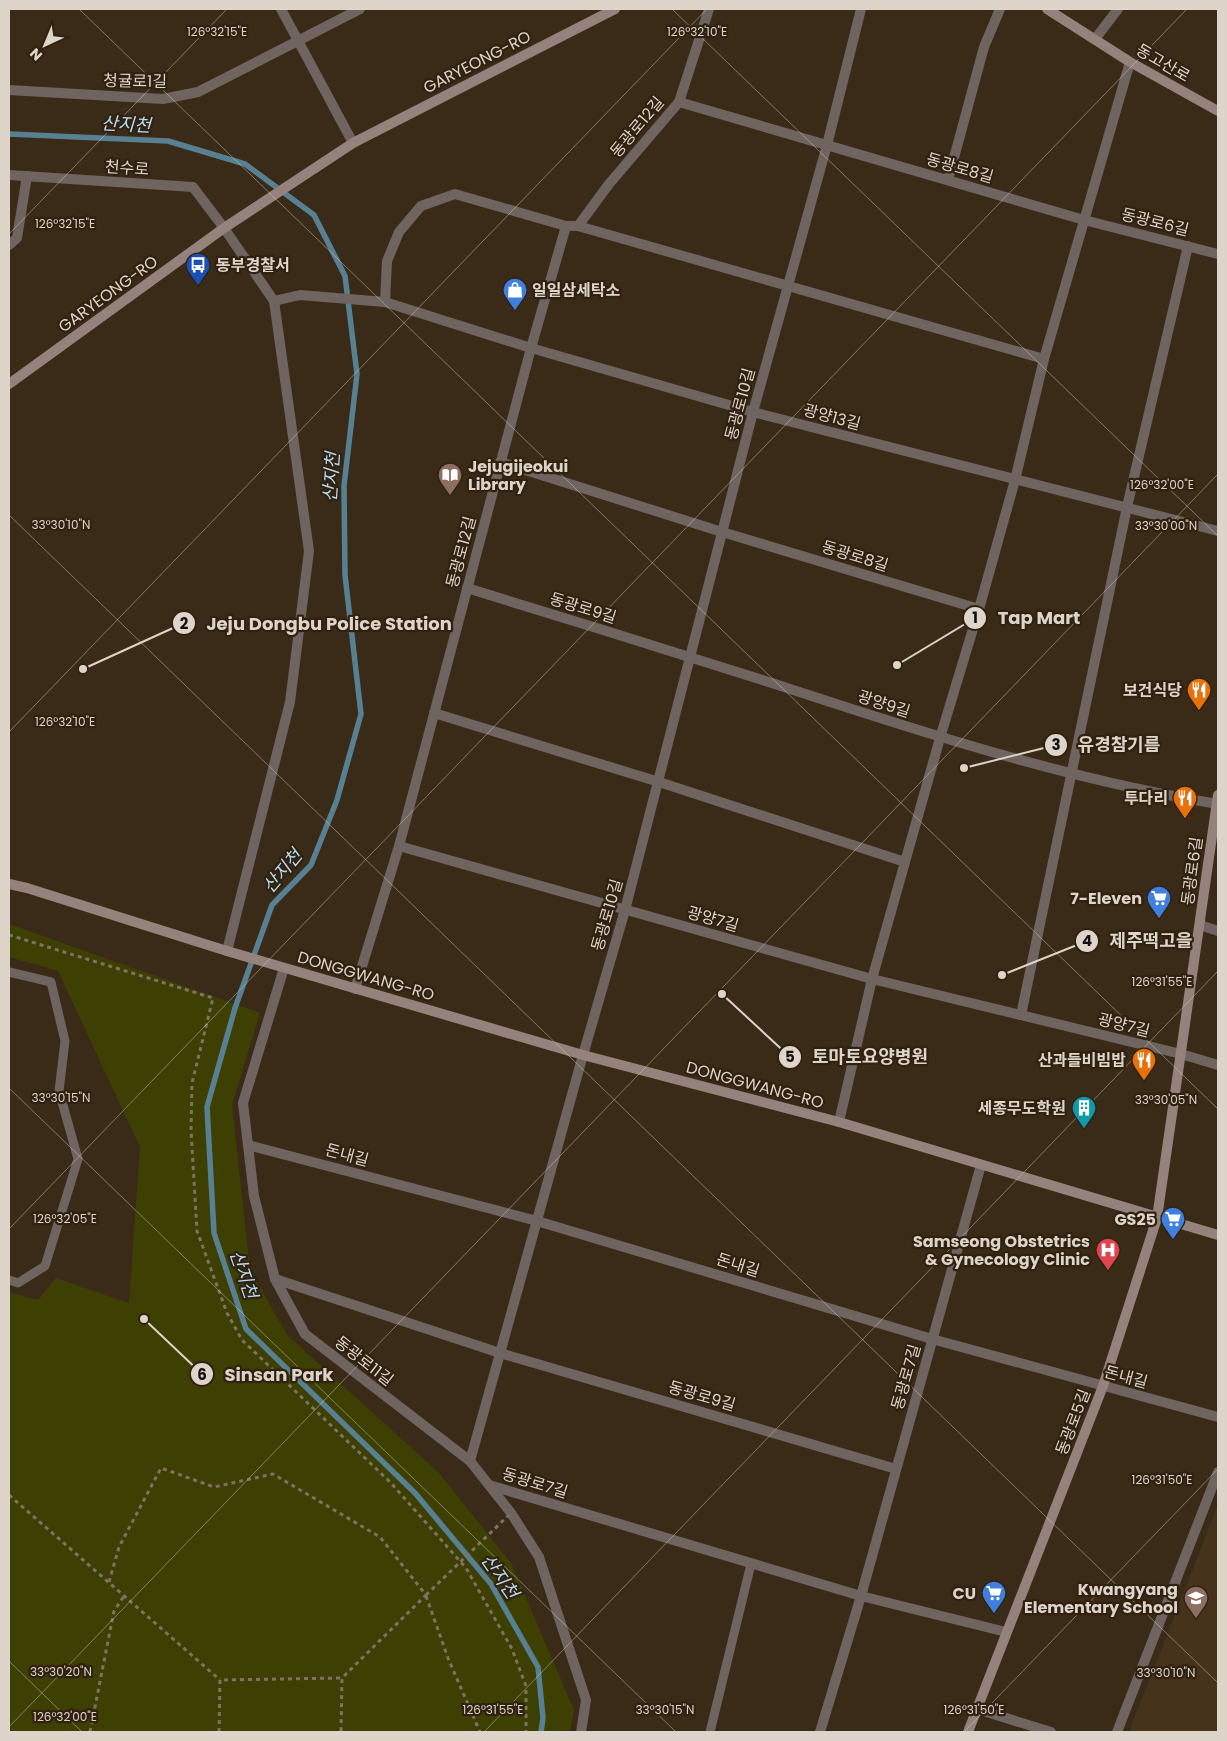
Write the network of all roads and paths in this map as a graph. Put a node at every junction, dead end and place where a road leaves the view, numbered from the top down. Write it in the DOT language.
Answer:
graph roads {
  1 [pos="281,9"];
  2 [pos="360,9"];
  3 [pos="615,9"];
  4 [pos="709,9"];
  5 [pos="860,9"];
  6 [pos="1000,9"];
  7 [pos="1047,9"];
  8 [pos="1118,9"];
  9 [pos="1095,39"];
  10 [pos="298,41"];
  11 [pos="1130,62"];
  12 [pos="9,90"];
  13 [pos="678,102"];
  14 [pos="1218,111"];
  15 [pos="353,143"];
  16 [pos="826,144"];
  17 [pos="9,175"];
  18 [pos="27,176"];
  19 [pos="948,180"];
  20 [pos="1084,220"];
  21 [pos="566,226"];
  22 [pos="578,226"];
  23 [pos="224,228"];
  24 [pos="9,245"];
  25 [pos="1188,246"];
  26 [pos="1218,254"];
  27 [pos="788,285"];
  28 [pos="274,301"];
  29 [pos="385,302"];
  30 [pos="530,348"];
  31 [pos="1044,359"];
  32 [pos="9,384"];
  33 [pos="753,412"];
  34 [pos="500,462"];
  35 [pos="1015,480"];
  36 [pos="1127,507"];
  37 [pos="1218,531"];
  38 [pos="722,532"];
  39 [pos="467,588"];
  40 [pos="979,609"];
  41 [pos="690,657"];
  42 [pos="434,714"];
  43 [pos="940,738"];
  44 [pos="1070,774"];
  45 [pos="658,782"];
  46 [pos="1218,801"];
  47 [pos="399,846"];
  48 [pos="905,862"];
  49 [pos="9,884"];
  50 [pos="625,910"];
  51 [pos="1200,926"];
  52 [pos="1218,931"];
  53 [pos="227,951"];
  54 [pos="283,967"];
  55 [pos="9,972"];
  56 [pos="872,979"];
  57 [pos="355,989"];
  58 [pos="1021,1015"];
  59 [pos="1181,1054"];
  60 [pos="583,1055"];
  61 [pos="1218,1065"];
  62 [pos="839,1122"];
  63 [pos="248,1144"];
  64 [pos="981,1165"];
  65 [pos="1157,1218"];
  66 [pos="537,1221"];
  67 [pos="1218,1235"];
  68 [pos="276,1278"];
  69 [pos="9,1280"];
  70 [pos="932,1339"];
  71 [pos="500,1353"];
  72 [pos="1103,1386"];
  73 [pos="1218,1417"];
  74 [pos="470,1461"];
  75 [pos="896,1469"];
  76 [pos="1218,1472"];
  77 [pos="488,1485"];
  78 [pos="9,1495"];
  79 [pos="511,1513"];
  80 [pos="751,1564"];
  81 [pos="108,1582"];
  82 [pos="124,1596"];
  83 [pos="426,1596"];
  84 [pos="861,1596"];
  85 [pos="1006,1632"];
  86 [pos="342,1678"];
  87 [pos="220,1680"];
  88 [pos="977,1709"];
  89 [pos="90,1732"];
  90 [pos="219,1732"];
  91 [pos="341,1732"];
  92 [pos="480,1732"];
  93 [pos="581,1732"];
  94 [pos="710,1732"];
  95 [pos="820,1732"];
  96 [pos="968,1732"];
  97 [pos="1052,1732"];
  98 [pos="1117,1732"];
  1 -- 10 [label="street"];
  2 -- 10 [label="street, 청귤로1길"];
  3 -- 15 [label="main road, GARYEONG-RO"];
  4 -- 13 [label="street, 동광로12길"];
  5 -- 16 [label="street, 동광로10길"];
  6 -- 19 [label="street"];
  7 -- 9 [label="main road, 동고산로"];
  8 -- 9 [label="street"];
  9 -- 11 [label="main road, 동고산로"];
  10 -- 12 [label="street, 청귤로1길"];
  10 -- 15 [label="street"];
  11 -- 14 [label="main road, 동고산로"];
  11 -- 20 [label="street"];
  13 -- 16 [label="street"];
  13 -- 22 [label="street, 동광로12길"];
  15 -- 23 [label="main road, GARYEONG-RO"];
  16 -- 19 [label="street, 동광로8길"];
  16 -- 27 [label="street, 동광로10길"];
  17 -- 18 [label="street, 천수로"];
  18 -- 23 [label="street, 천수로"];
  18 -- 24 [label="street"];
  19 -- 20 [label="street, 동광로8길"];
  20 -- 25 [label="street, 동광로6길"];
  20 -- 31 [label="street"];
  21 -- 22 [label="street"];
  21 -- 29 [label="street"];
  21 -- 30 [label="street, 동광로12길"];
  22 -- 27 [label="street"];
  23 -- 28 [label="street, 천수로"];
  23 -- 32 [label="main road, GARYEONG-RO"];
  25 -- 26 [label="street, 동광로6길"];
  25 -- 36 [label="street"];
  27 -- 31 [label="street"];
  27 -- 33 [label="street, 동광로10길"];
  28 -- 29 [label="street, 광양13길"];
  28 -- 53 [label="street"];
  29 -- 30 [label="street, 광양13길"];
  30 -- 33 [label="street, 광양13길"];
  30 -- 34 [label="street, 동광로12길"];
  31 -- 35 [label="street"];
  33 -- 35 [label="street, 광양13길"];
  33 -- 38 [label="street, 동광로10길"];
  34 -- 38 [label="street"];
  34 -- 39 [label="street, 동광로12길"];
  35 -- 36 [label="street, 광양13길"];
  35 -- 40 [label="street"];
  36 -- 37 [label="street, 광양13길"];
  36 -- 44 [label="street"];
  38 -- 40 [label="street, 동광로8길"];
  38 -- 41 [label="street, 동광로10길"];
  39 -- 41 [label="street, 동광로9길"];
  39 -- 42 [label="street, 동광로12길"];
  40 -- 43 [label="street"];
  41 -- 43 [label="street, 광양9길"];
  41 -- 45 [label="street, 동광로10길"];
  42 -- 45 [label="street"];
  42 -- 47 [label="street, 동광로12길"];
  43 -- 44 [label="street, 광양9길"];
  43 -- 48 [label="street"];
  44 -- 46 [label="street, 광양9길"];
  44 -- 58 [label="street"];
  45 -- 48 [label="street"];
  45 -- 50 [label="street, 동광로10길"];
  46 -- 51 [label="main road, 동광로6길"];
  47 -- 50 [label="street, 광양7길"];
  47 -- 57 [label="street, 동광로12길"];
  48 -- 56 [label="street"];
  49 -- 53 [label="main road"];
  50 -- 56 [label="street, 광양7길"];
  50 -- 60 [label="street, 동광로10길"];
  51 -- 52 [label="street"];
  51 -- 59 [label="main road, 동광로6길"];
  53 -- 54 [label="main road, DONGGWANG-RO"];
  54 -- 57 [label="main road, DONGGWANG-RO"];
  54 -- 63 [label="street, 동광로11길"];
  55 -- 69 [label="lane"];
  56 -- 58 [label="street, 광양7길"];
  56 -- 62 [label="street"];
  57 -- 60 [label="main road, DONGGWANG-RO"];
  58 -- 59 [label="street, 광양7길"];
  59 -- 61 [label="street, 광양7길"];
  59 -- 65 [label="main road, 동광로6길"];
  60 -- 62 [label="main road, DONGGWANG-RO"];
  60 -- 66 [label="street"];
  62 -- 64 [label="main road, DONGGWANG-RO"];
  63 -- 66 [label="street, 돈내길"];
  63 -- 68 [label="street, 동광로11길"];
  64 -- 65 [label="main road, DONGGWANG-RO"];
  64 -- 70 [label="street, 동광로7길"];
  65 -- 67 [label="main road, DONGGWANG-RO"];
  65 -- 72 [label="main road, 동광로5길"];
  66 -- 70 [label="street, 돈내길"];
  66 -- 71 [label="street"];
  68 -- 71 [label="street, 동광로9길"];
  68 -- 74 [label="street, 동광로11길"];
  70 -- 72 [label="street, 돈내길"];
  70 -- 75 [label="street, 동광로7길"];
  71 -- 74 [label="street"];
  71 -- 75 [label="street, 동광로9길"];
  72 -- 73 [label="street, 돈내길"];
  72 -- 85 [label="main road, 동광로5길"];
  74 -- 77 [label="street, 동광로11길"];
  75 -- 84 [label="street, 동광로7길"];
  76 -- 98 [label="street"];
  77 -- 79 [label="street, 동광로11길"];
  77 -- 80 [label="street, 동광로7길"];
  78 -- 81 [label="path"];
  79 -- 83 [label="path, bridge"];
  79 -- 93 [label="street, 동광로11길"];
  80 -- 84 [label="street, 동광로7길"];
  80 -- 94 [label="lane"];
  81 -- 82 [label="path"];
  81 -- 83 [label="path"];
  82 -- 87 [label="path"];
  82 -- 89 [label="path"];
  83 -- 86 [label="path"];
  83 -- 92 [label="path"];
  84 -- 85 [label="street"];
  84 -- 95 [label="street, 동광로7길"];
  85 -- 88 [label="main road, 동광로5길"];
  86 -- 87 [label="path"];
  86 -- 91 [label="path"];
  87 -- 90 [label="path"];
  88 -- 96 [label="main road, 동광로5길"];
  88 -- 97 [label="street"];
}
